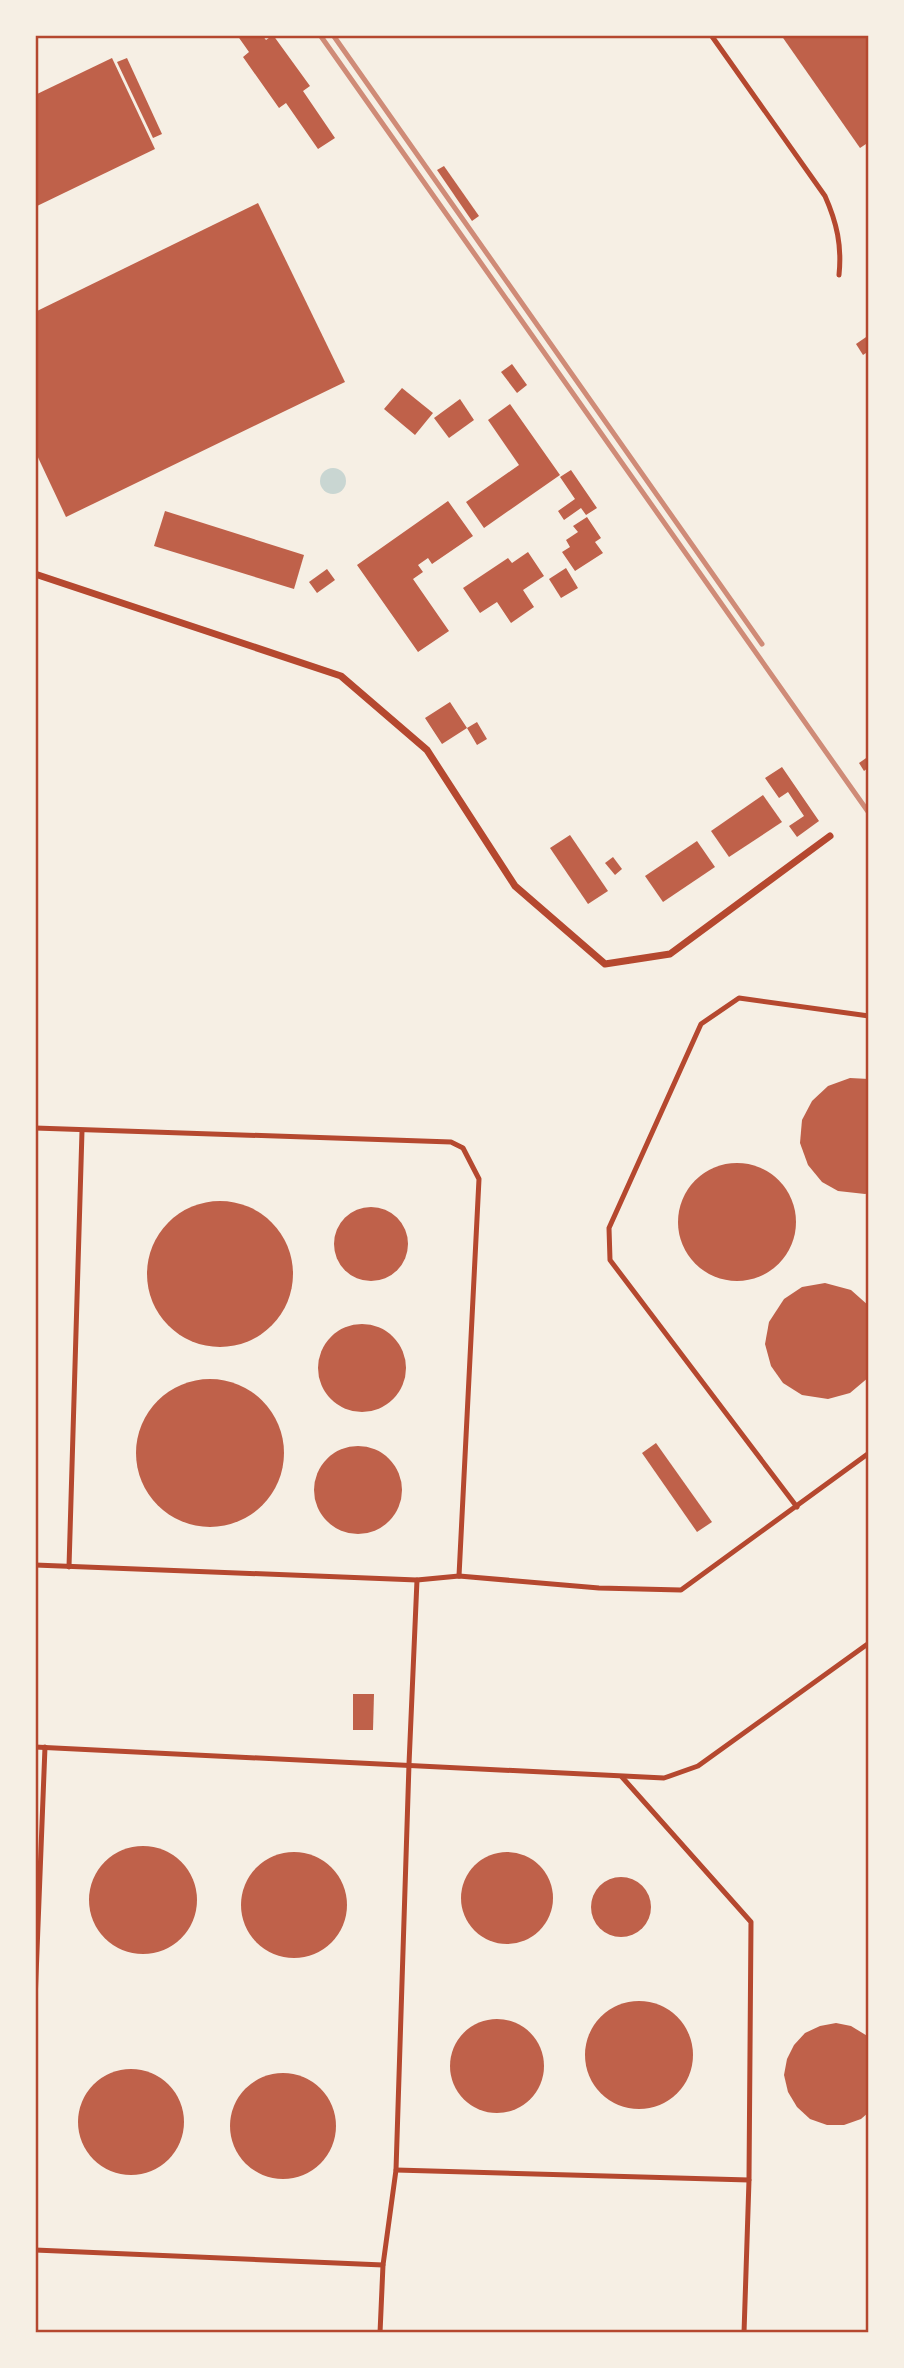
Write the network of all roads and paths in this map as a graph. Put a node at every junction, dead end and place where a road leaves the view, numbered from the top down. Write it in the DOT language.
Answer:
graph roads {
  1 [pos="711,35"];
  2 [pos="839,275"];
  3 [pos="35,574"];
  4 [pos="830,836"];
  5 [pos="869,1016"];
  6 [pos="35,1128"];
  7 [pos="82,1131"];
  8 [pos="869,1453"];
  9 [pos="797,1507"];
  10 [pos="35,1565"];
  11 [pos="69,1567"];
  12 [pos="459,1576"];
  13 [pos="417,1580"];
  14 [pos="869,1643"];
  15 [pos="35,1747"];
  16 [pos="45,1747"];
  17 [pos="409,1764"];
  18 [pos="622,1777"];
  19 [pos="35,2002"];
  20 [pos="396,2170"];
  21 [pos="749,2180"];
  22 [pos="35,2250"];
  23 [pos="383,2264"];
  24 [pos="380,2333"];
  25 [pos="744,2333"];
  1 -- 2 [label="lane"];
  3 -- 4 [label="street"];
  5 -- 9 [label="lane"];
  6 -- 7 [label="lane"];
  7 -- 11 [label="lane"];
  7 -- 12 [label="lane"];
  8 -- 9 [label="lane"];
  9 -- 12 [label="lane"];
  10 -- 11 [label="lane"];
  11 -- 13 [label="lane"];
  12 -- 13 [label="lane"];
  13 -- 17 [label="lane"];
  14 -- 18 [label="lane"];
  15 -- 16 [label="lane"];
  16 -- 17 [label="lane"];
  16 -- 19 [label="lane"];
  17 -- 18 [label="lane"];
  17 -- 20 [label="lane"];
  18 -- 21 [label="lane"];
  20 -- 21 [label="lane"];
  20 -- 23 [label="lane"];
  21 -- 25 [label="lane"];
  22 -- 23 [label="lane"];
  23 -- 24 [label="lane"];
}
